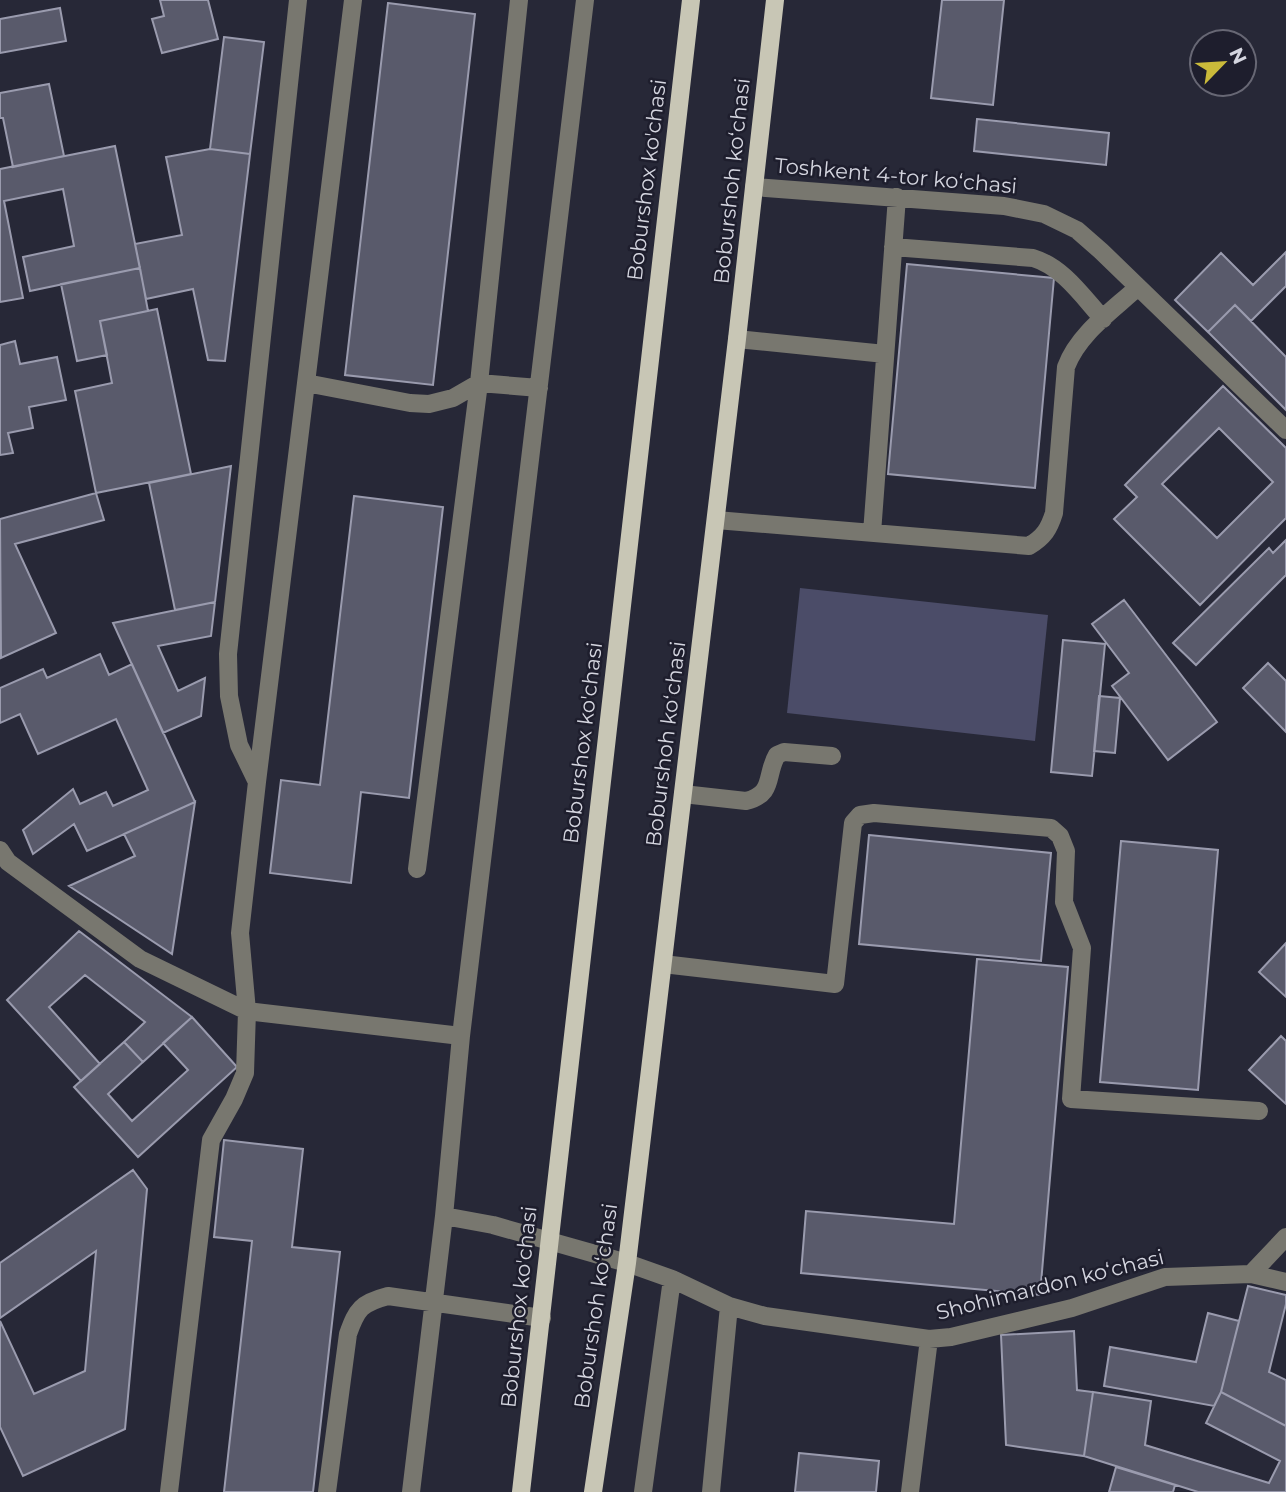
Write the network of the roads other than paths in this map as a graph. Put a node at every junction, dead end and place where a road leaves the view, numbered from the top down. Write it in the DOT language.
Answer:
graph roads {
  1 [pos="298,0"];
  2 [pos="353,0"];
  3 [pos="519,0"];
  4 [pos="585,0"];
  5 [pos="691,0"];
  6 [pos="775,0"];
  7 [pos="754,187"];
  8 [pos="897,197"];
  9 [pos="893,247"];
  10 [pos="1138,287"];
  11 [pos="1103,319"];
  12 [pos="737,339"];
  13 [pos="885,354"];
  14 [pos="306,383"];
  15 [pos="479,383"];
  16 [pos="539,388"];
  17 [pos="1286,430"];
  18 [pos="716,520"];
  19 [pos="872,533"];
  20 [pos="832,756"];
  21 [pos="257,782"];
  22 [pos="683,793"];
  23 [pos="0,850"];
  24 [pos="417,869"];
  25 [pos="663,964"];
  26 [pos="247,1012"];
  27 [pos="461,1036"];
  28 [pos="1259,1111"];
  29 [pos="444,1216"];
  30 [pos="1286,1237"];
  31 [pos="551,1242"];
  32 [pos="627,1263"];
  33 [pos="1251,1274"];
  34 [pos="672,1279"];
  35 [pos="1286,1282"];
  36 [pos="434,1303"];
  37 [pos="729,1306"];
  38 [pos="542,1318"];
  39 [pos="929,1339"];
  40 [pos="169,1492"];
  41 [pos="327,1492"];
  42 [pos="411,1492"];
  43 [pos="521,1492"];
  44 [pos="593,1492"];
  45 [pos="643,1492"];
  46 [pos="711,1492"];
  47 [pos="910,1492"];
  1 -- 21 [label="street"];
  2 -- 14 [label="street"];
  3 -- 15 [label="street"];
  4 -- 16 [label="street"];
  5 -- 31 [label="main road, Boburshox ko'chasi"];
  6 -- 7 [label="main road, Boburshoh koʻchasi"];
  7 -- 8 [label="street, Toshkent 4-tor koʻchasi"];
  7 -- 12 [label="main road, Boburshoh koʻchasi"];
  8 -- 9 [label="street"];
  8 -- 10 [label="street, Toshkent 4-tor koʻchasi"];
  9 -- 11 [label="street"];
  9 -- 13 [label="street"];
  10 -- 11 [label="street"];
  10 -- 17 [label="street, Toshkent 4-tor koʻchasi"];
  11 -- 19 [label="street"];
  12 -- 13 [label="street"];
  12 -- 18 [label="main road, Boburshoh koʻchasi"];
  13 -- 19 [label="street"];
  14 -- 15 [label="street"];
  14 -- 21 [label="street"];
  15 -- 16 [label="street"];
  15 -- 24 [label="street"];
  16 -- 27 [label="street"];
  18 -- 19 [label="street"];
  18 -- 22 [label="main road, Boburshoh koʻchasi"];
  20 -- 22 [label="street"];
  21 -- 26 [label="street"];
  22 -- 25 [label="main road, Boburshoh koʻchasi"];
  23 -- 26 [label="street"];
  25 -- 28 [label="street"];
  25 -- 32 [label="main road, Boburshoh koʻchasi"];
  26 -- 27 [label="street"];
  26 -- 40 [label="street"];
  27 -- 29 [label="street"];
  29 -- 31 [label="street"];
  29 -- 36 [label="street"];
  30 -- 33 [label="street"];
  31 -- 32 [label="street, Shohimardon koʻchasi"];
  31 -- 38 [label="main road, Boburshox ko'chasi"];
  32 -- 34 [label="street, Shohimardon koʻchasi"];
  32 -- 44 [label="main road, Boburshoh koʻchasi"];
  33 -- 35 [label="street, Shohimardon koʻchasi"];
  33 -- 39 [label="street, Shohimardon koʻchasi"];
  34 -- 37 [label="street, Shohimardon koʻchasi"];
  34 -- 45 [label="street"];
  36 -- 38 [label="street"];
  36 -- 41 [label="street"];
  36 -- 42 [label="street"];
  37 -- 39 [label="street, Shohimardon koʻchasi"];
  37 -- 46 [label="street"];
  38 -- 43 [label="main road, Boburshox ko'chasi"];
  39 -- 47 [label="street"];
}
